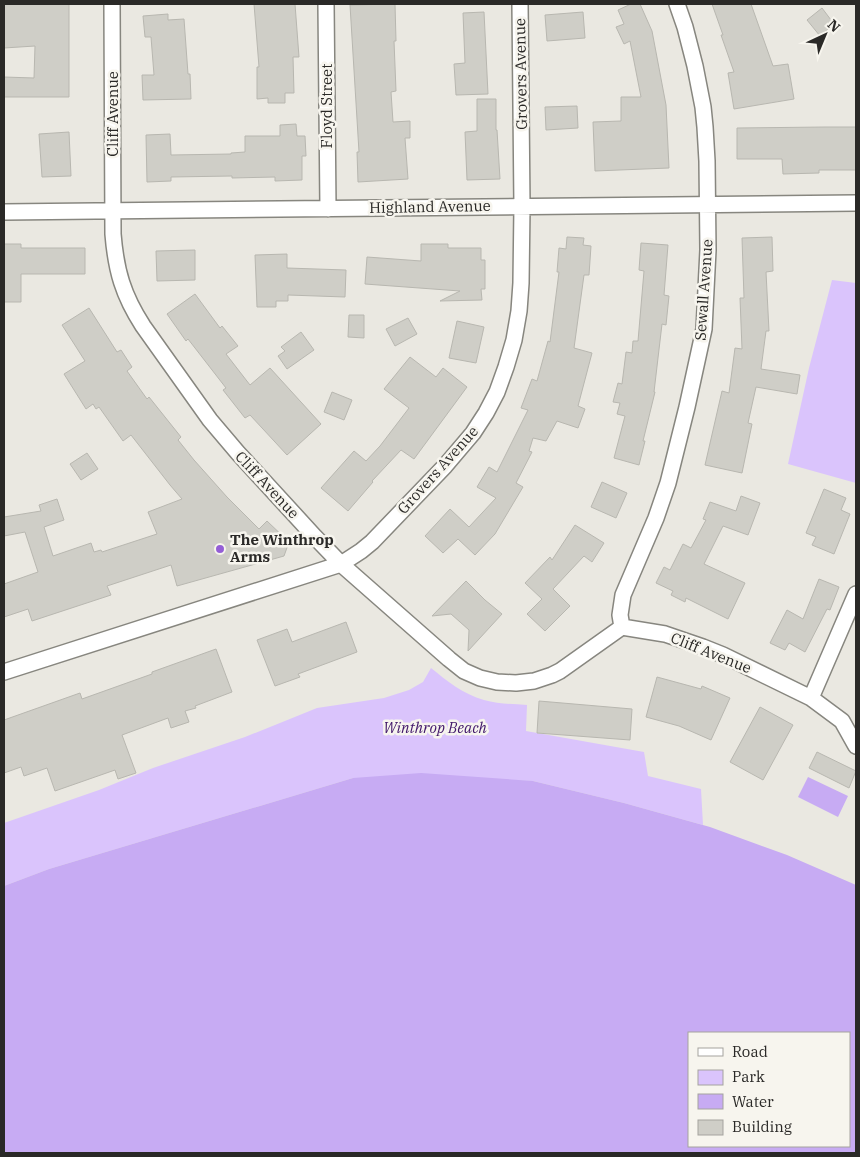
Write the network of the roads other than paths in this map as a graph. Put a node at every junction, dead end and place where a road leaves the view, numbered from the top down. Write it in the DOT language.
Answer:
graph roads {
  1 [pos="112,4"];
  2 [pos="326,4"];
  3 [pos="520,4"];
  4 [pos="677,4"];
  5 [pos="856,203"];
  6 [pos="708,205"];
  7 [pos="522,206"];
  8 [pos="328,208"];
  9 [pos="113,211"];
  10 [pos="4,212"];
  11 [pos="341,564"];
  12 [pos="856,594"];
  13 [pos="622,627"];
  14 [pos="4,672"];
  15 [pos="811,698"];
  16 [pos="856,746"];
  1 -- 9 [label="street, Cliff Avenue"];
  2 -- 8 [label="street, Floyd Street"];
  3 -- 7 [label="street, Grovers Avenue"];
  4 -- 6 [label="street, Sewall Avenue"];
  5 -- 6 [label="street, Highland Avenue"];
  6 -- 7 [label="street, Highland Avenue"];
  6 -- 13 [label="street, Sewall Avenue"];
  7 -- 8 [label="street, Highland Avenue"];
  7 -- 11 [label="street, Grovers Avenue"];
  8 -- 9 [label="street, Highland Avenue"];
  9 -- 10 [label="street, Highland Avenue"];
  9 -- 11 [label="street, Cliff Avenue"];
  11 -- 13 [label="street, Cliff Avenue"];
  11 -- 14 [label="street, Grovers Avenue"];
  12 -- 15 [label="street"];
  13 -- 15 [label="street, Cliff Avenue"];
  15 -- 16 [label="street, Cliff Avenue"];
}
